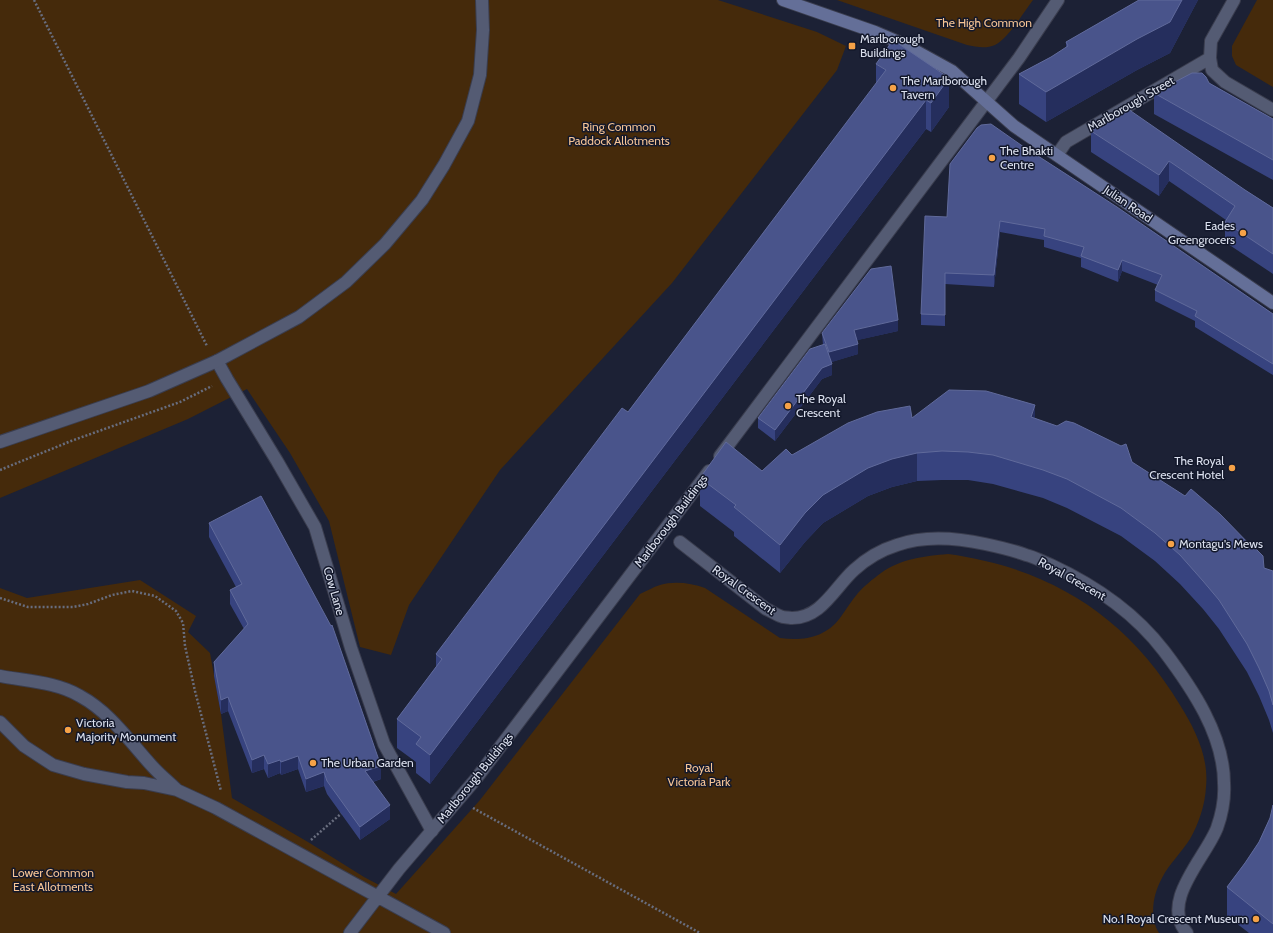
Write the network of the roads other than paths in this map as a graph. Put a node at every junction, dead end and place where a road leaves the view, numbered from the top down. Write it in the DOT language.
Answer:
graph roads {
  1 [pos="482,0"];
  2 [pos="782,0"];
  3 [pos="1058,0"];
  4 [pos="1234,0"];
  5 [pos="1210,58"];
  6 [pos="986,101"];
  7 [pos="1273,110"];
  8 [pos="1057,155"];
  9 [pos="1273,303"];
  10 [pos="217,361"];
  11 [pos="0,442"];
  12 [pos="680,542"];
  13 [pos="0,676"];
  14 [pos="0,722"];
  15 [pos="177,790"];
  16 [pos="432,831"];
  17 [pos="378,897"];
  18 [pos="350,933"];
  19 [pos="444,933"];
  20 [pos="1187,933"];
  1 -- 10 [label="street"];
  2 -- 6 [label="street, Julian Road"];
  3 -- 6 [label="street, Marlborough Buildings"];
  4 -- 5 [label="street"];
  5 -- 7 [label="street"];
  5 -- 8 [label="street, Marlborough Street"];
  6 -- 8 [label="street, Julian Road"];
  6 -- 16 [label="street, Marlborough Buildings"];
  8 -- 9 [label="street, Julian Road"];
  10 -- 11 [label="street"];
  10 -- 16 [label="street, Cow Lane"];
  12 -- 20 [label="street, Royal Crescent"];
  13 -- 15 [label="street"];
  14 -- 15 [label="street"];
  15 -- 17 [label="street"];
  16 -- 17 [label="street, Marlborough Buildings"];
  17 -- 18 [label="street, Marlborough Buildings"];
  17 -- 19 [label="street"];
}
